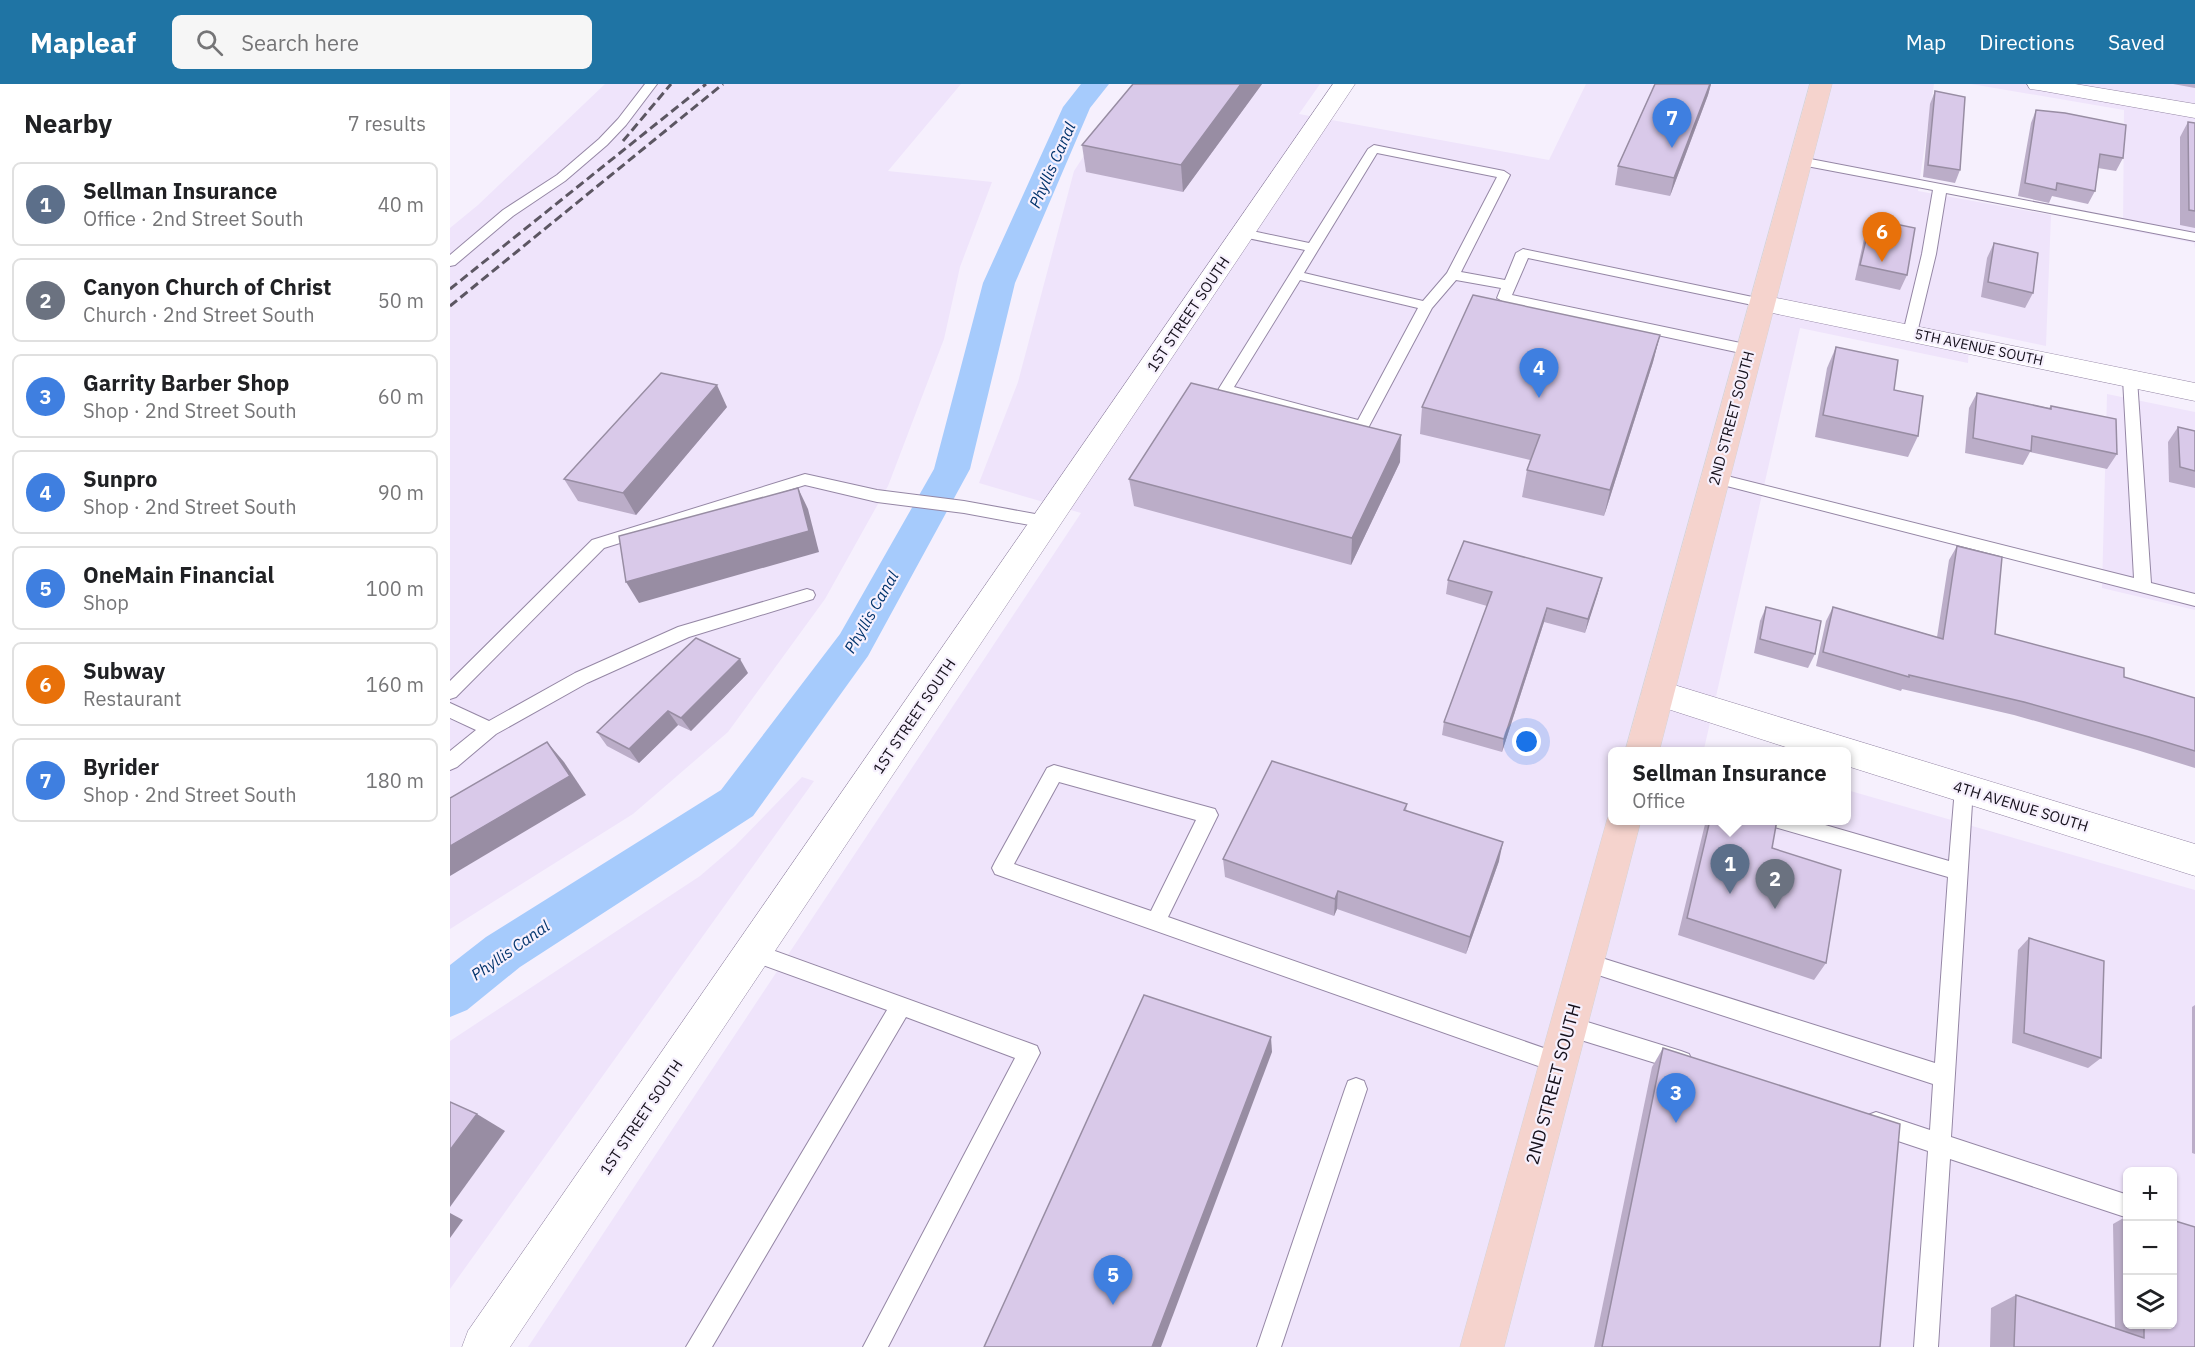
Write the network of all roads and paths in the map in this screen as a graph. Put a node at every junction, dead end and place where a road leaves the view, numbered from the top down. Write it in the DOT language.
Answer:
graph roads {
  1 [pos="651,84"];
  2 [pos="1344,84"];
  3 [pos="1821,84"];
  4 [pos="2038,84"];
  5 [pos="2195,111"];
  6 [pos="1800,161"];
  7 [pos="1940,188"];
  8 [pos="1243,232"];
  9 [pos="2195,237"];
  10 [pos="1313,248"];
  11 [pos="450,262"];
  12 [pos="1453,274"];
  13 [pos="1296,275"];
  14 [pos="1509,285"];
  15 [pos="1762,303"];
  16 [pos="1426,306"];
  17 [pos="1910,333"];
  18 [pos="1750,350"];
  19 [pos="2130,379"];
  20 [pos="2195,392"];
  21 [pos="1715,478"];
  22 [pos="1046,522"];
  23 [pos="2143,586"];
  24 [pos="807,595"];
  25 [pos="2195,600"];
  26 [pos="450,692"];
  27 [pos="1658,693"];
  28 [pos="450,710"];
  29 [pos="490,729"];
  30 [pos="1643,747"];
  31 [pos="1830,747"];
  32 [pos="1851,754"];
  33 [pos="450,762"];
  34 [pos="1964,788"];
  35 [pos="1623,825"];
  36 [pos="1795,825"];
  37 [pos="2195,860"];
  38 [pos="1959,872"];
  39 [pos="1156,921"];
  40 [pos="753,952"];
  41 [pos="1586,962"];
  42 [pos="901,1005"];
  43 [pos="1564,1045"];
  44 [pos="1698,1066"];
  45 [pos="1945,1077"];
  46 [pos="1356,1089"];
  47 [pos="1854,1116"];
  48 [pos="1940,1145"];
  49 [pos="2123,1206"];
  50 [pos="484,1347"];
  51 [pos="698,1347"];
  52 [pos="875,1347"];
  53 [pos="1269,1347"];
  54 [pos="1482,1347"];
  55 [pos="1926,1347"];
  1 -- 11 [label="lane"];
  2 -- 8 [label="street, 1ST STREET SOUTH"];
  3 -- 6 [label="main road, 2ND STREET SOUTH"];
  4 -- 5 [label="street"];
  6 -- 7 [label="lane"];
  6 -- 15 [label="main road, 2ND STREET SOUTH"];
  7 -- 9 [label="lane"];
  7 -- 17 [label="lane"];
  8 -- 10 [label="lane"];
  8 -- 22 [label="street, 1ST STREET SOUTH"];
  10 -- 12 [label="lane"];
  10 -- 13 [label="lane"];
  12 -- 14 [label="lane"];
  12 -- 16 [label="lane"];
  13 -- 16 [label="lane"];
  13 -- 16 [label="lane"];
  14 -- 15 [label="lane"];
  14 -- 18 [label="lane"];
  15 -- 17 [label="street, 5TH AVENUE SOUTH"];
  15 -- 18 [label="main road, 2ND STREET SOUTH"];
  17 -- 19 [label="street, 5TH AVENUE SOUTH"];
  18 -- 21 [label="main road, 2ND STREET SOUTH"];
  19 -- 20 [label="street, 5TH AVENUE SOUTH"];
  19 -- 23 [label="lane"];
  21 -- 23 [label="lane"];
  21 -- 27 [label="main road, 2ND STREET SOUTH"];
  22 -- 26 [label="lane"];
  22 -- 40 [label="street, 1ST STREET SOUTH"];
  23 -- 25 [label="lane"];
  24 -- 29 [label="lane"];
  27 -- 30 [label="main road, 2ND STREET SOUTH"];
  27 -- 31 [label="street, 4TH AVENUE SOUTH"];
  28 -- 29 [label="lane"];
  29 -- 33 [label="lane"];
  32 -- 34 [label="street, 4TH AVENUE SOUTH"];
  34 -- 37 [label="street, 4TH AVENUE SOUTH"];
  34 -- 38 [label="lane"];
  35 -- 41 [label="main road, 2ND STREET SOUTH"];
  36 -- 38 [label="lane"];
  38 -- 45 [label="lane"];
  39 -- 39 [label="lane"];
  39 -- 43 [label="lane"];
  40 -- 42 [label="lane"];
  40 -- 50 [label="street, 1ST STREET SOUTH"];
  41 -- 43 [label="main road, 2ND STREET SOUTH"];
  41 -- 45 [label="lane"];
  42 -- 51 [label="lane"];
  42 -- 52 [label="lane"];
  43 -- 44 [label="lane"];
  43 -- 54 [label="main road, 2ND STREET SOUTH"];
  45 -- 48 [label="lane"];
  46 -- 53 [label="lane"];
  47 -- 48 [label="lane"];
  48 -- 49 [label="lane"];
  48 -- 55 [label="lane"];
}
